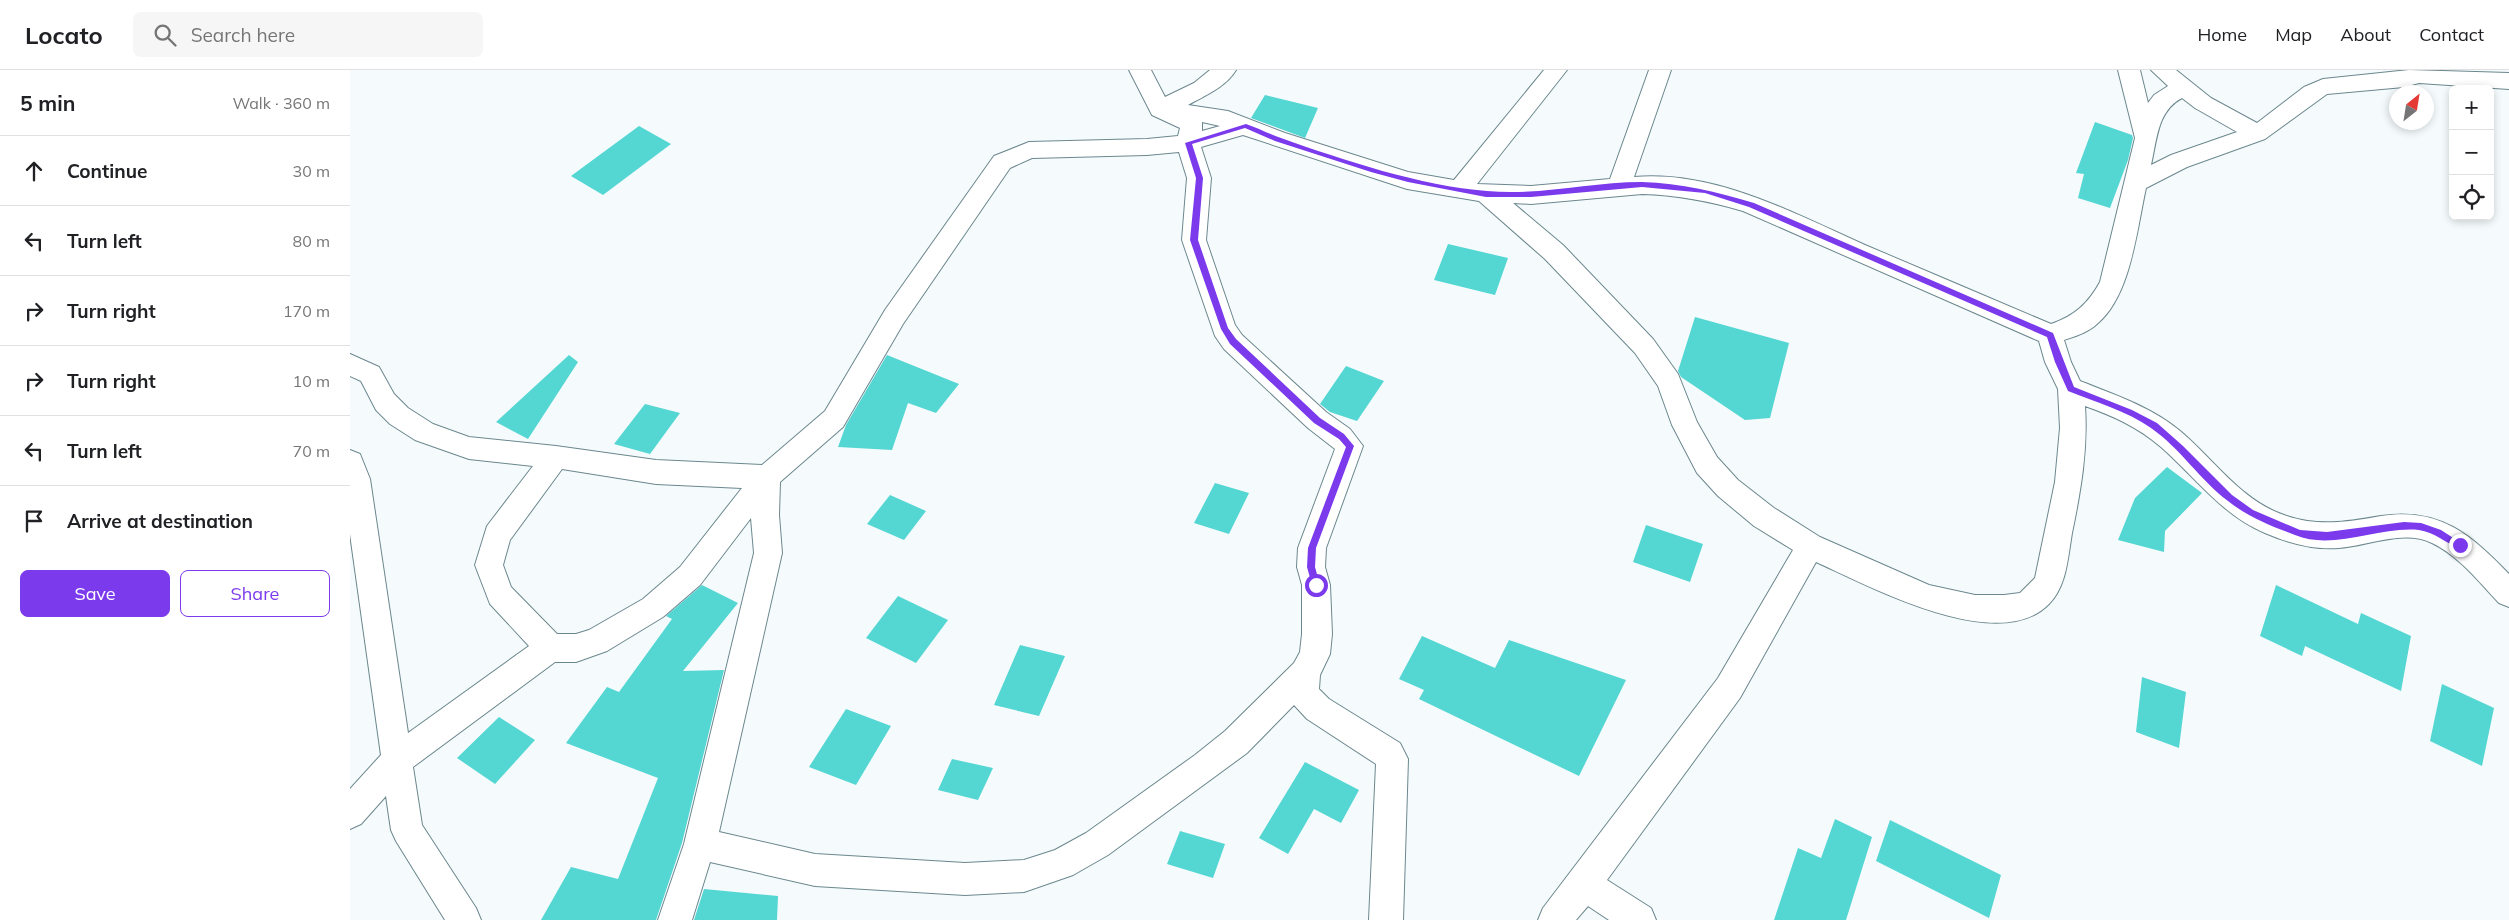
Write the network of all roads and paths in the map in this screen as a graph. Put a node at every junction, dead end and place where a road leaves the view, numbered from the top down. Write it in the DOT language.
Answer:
graph roads {
  1 [pos="1140,70"];
  2 [pos="1225,70"];
  3 [pos="1556,70"];
  4 [pos="1660,70"];
  5 [pos="2129,70"];
  6 [pos="2162,70"];
  7 [pos="2509,81"];
  8 [pos="2183,88"];
  9 [pos="1160,109"];
  10 [pos="1246,126"];
  11 [pos="2257,133"];
  12 [pos="2145,138"];
  13 [pos="1188,143"];
  14 [pos="2135,183"];
  15 [pos="1619,187"];
  16 [pos="1460,189"];
  17 [pos="1486,194"];
  18 [pos="2050,335"];
  19 [pos="350,364"];
  20 [pos="2071,389"];
  21 [pos="556,457"];
  22 [pos="350,462"];
  23 [pos="767,477"];
  24 [pos="1810,546"];
  25 [pos="2509,594"];
  26 [pos="550,648"];
  27 [pos="1305,673"];
  28 [pos="397,760"];
  29 [pos="350,813"];
  30 [pos="700,844"];
  31 [pos="1584,884"];
  32 [pos="464,920"];
  33 [pos="675,920"];
  34 [pos="1386,920"];
  35 [pos="1555,920"];
  36 [pos="1639,920"];
  1 -- 9 [label="street"];
  2 -- 9 [label="street"];
  3 -- 16 [label="street"];
  4 -- 15 [label="street"];
  5 -- 12 [label="street"];
  6 -- 8 [label="street"];
  7 -- 11 [label="street"];
  8 -- 11 [label="street"];
  8 -- 12 [label="street"];
  9 -- 10 [label="street"];
  9 -- 13 [label="street"];
  10 -- 13 [label="street"];
  10 -- 16 [label="street"];
  11 -- 14 [label="street"];
  12 -- 14 [label="street"];
  13 -- 23 [label="street"];
  13 -- 27 [label="street"];
  14 -- 18 [label="street"];
  15 -- 17 [label="street"];
  15 -- 18 [label="street"];
  16 -- 17 [label="street"];
  17 -- 24 [label="street"];
  18 -- 20 [label="street"];
  19 -- 21 [label="street"];
  20 -- 24 [label="street"];
  20 -- 25 [label="street"];
  21 -- 23 [label="street"];
  21 -- 26 [label="street"];
  22 -- 28 [label="street"];
  23 -- 26 [label="street"];
  23 -- 30 [label="street"];
  24 -- 31 [label="street"];
  26 -- 28 [label="street"];
  27 -- 30 [label="street"];
  27 -- 34 [label="street"];
  28 -- 29 [label="street"];
  28 -- 32 [label="street"];
  30 -- 33 [label="street"];
  31 -- 35 [label="street"];
  31 -- 36 [label="street"];
}
